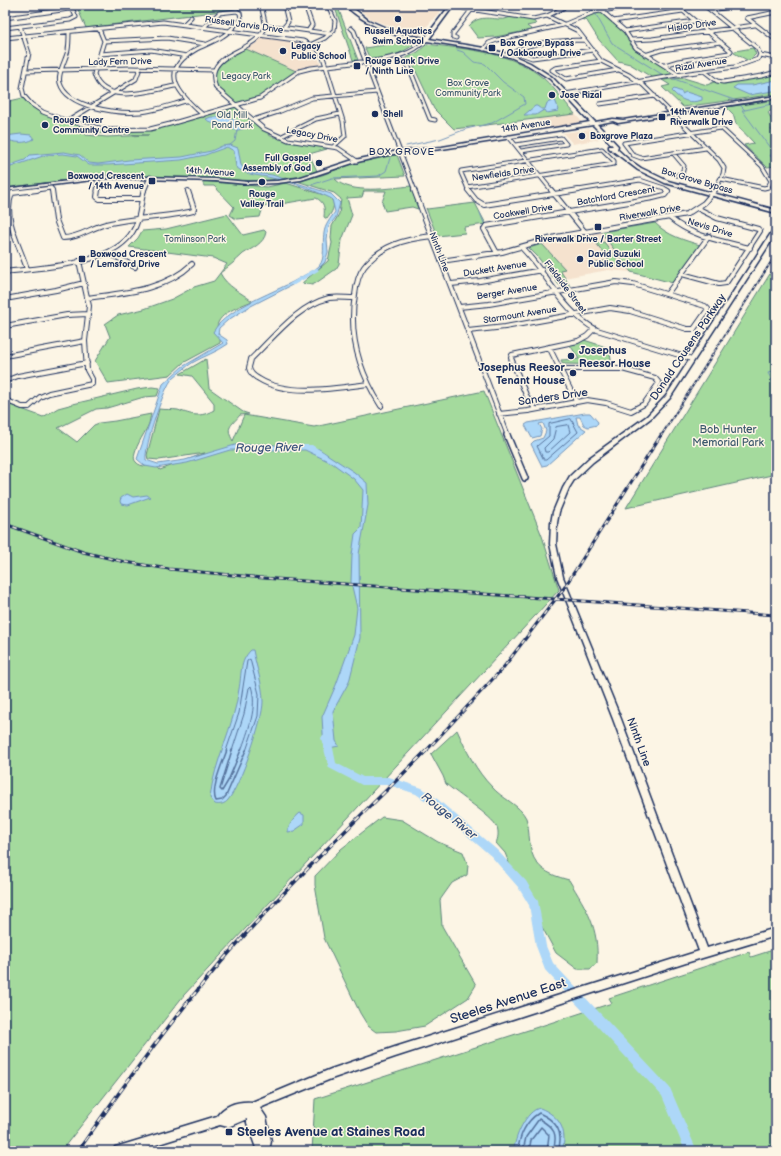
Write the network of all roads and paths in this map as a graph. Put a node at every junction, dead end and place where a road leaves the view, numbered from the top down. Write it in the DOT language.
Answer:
graph roads {
  1 [pos="284,5"];
  2 [pos="305,5"];
  3 [pos="328,5"];
  4 [pos="347,5"];
  5 [pos="452,5"];
  6 [pos="461,5"];
  7 [pos="519,5"];
  8 [pos="535,5"];
  9 [pos="557,5"];
  10 [pos="595,5"];
  11 [pos="642,5"];
  12 [pos="676,5"];
  13 [pos="704,5"];
  14 [pos="744,5"];
  15 [pos="262,9"];
  16 [pos="472,9"];
  17 [pos="602,10"];
  18 [pos="710,10"];
  19 [pos="683,11"];
  20 [pos="776,12"];
  21 [pos="191,16"];
  22 [pos="547,16"];
  23 [pos="5,18"];
  24 [pos="613,20"];
  25 [pos="695,21"];
  26 [pos="184,24"];
  27 [pos="565,24"];
  28 [pos="756,24"];
  29 [pos="20,26"];
  30 [pos="204,27"];
  31 [pos="266,27"];
  32 [pos="284,27"];
  33 [pos="5,28"];
  34 [pos="99,28"];
  35 [pos="351,28"];
  36 [pos="732,28"];
  37 [pos="230,30"];
  38 [pos="308,30"];
  39 [pos="625,30"];
  40 [pos="708,31"];
  41 [pos="69,32"];
  42 [pos="260,34"];
  43 [pos="330,34"];
  44 [pos="23,36"];
  45 [pos="5,38"];
  46 [pos="456,38"];
  47 [pos="424,40"];
  48 [pos="585,40"];
  49 [pos="630,40"];
  50 [pos="776,40"];
  51 [pos="104,41"];
  52 [pos="720,42"];
  53 [pos="205,44"];
  54 [pos="310,44"];
  55 [pos="484,48"];
  56 [pos="593,50"];
  57 [pos="100,54"];
  58 [pos="645,55"];
  59 [pos="760,55"];
  60 [pos="187,56"];
  61 [pos="398,57"];
  62 [pos="776,58"];
  63 [pos="601,61"];
  64 [pos="366,63"];
  65 [pos="665,65"];
  66 [pos="325,67"];
  67 [pos="140,68"];
  68 [pos="177,68"];
  69 [pos="96,69"];
  70 [pos="62,70"];
  71 [pos="214,70"];
  72 [pos="618,70"];
  73 [pos="26,71"];
  74 [pos="704,71"];
  75 [pos="776,72"];
  76 [pos="679,75"];
  77 [pos="640,83"];
  78 [pos="175,86"];
  79 [pos="117,91"];
  80 [pos="377,92"];
  81 [pos="565,94"];
  82 [pos="334,95"];
  83 [pos="655,96"];
  84 [pos="776,97"];
  85 [pos="186,101"];
  86 [pos="600,104"];
  87 [pos="93,106"];
  88 [pos="236,106"];
  89 [pos="672,113"];
  90 [pos="340,114"];
  91 [pos="203,115"];
  92 [pos="253,120"];
  93 [pos="435,120"];
  94 [pos="68,121"];
  95 [pos="593,124"];
  96 [pos="690,132"];
  97 [pos="280,137"];
  98 [pos="509,137"];
  99 [pos="516,145"];
  100 [pos="334,146"];
  101 [pos="706,148"];
  102 [pos="521,151"];
  103 [pos="401,152"];
  104 [pos="673,153"];
  105 [pos="354,160"];
  106 [pos="528,160"];
  107 [pos="541,176"];
  108 [pos="677,176"];
  109 [pos="150,177"];
  110 [pos="721,178"];
  111 [pos="98,183"];
  112 [pos="467,187"];
  113 [pos="5,190"];
  114 [pos="188,191"];
  115 [pos="555,194"];
  116 [pos="711,194"];
  117 [pos="141,199"];
  118 [pos="698,209"];
  119 [pos="776,210"];
  120 [pos="569,212"];
  121 [pos="670,218"];
  122 [pos="137,220"];
  123 [pos="776,230"];
  124 [pos="585,232"];
  125 [pos="432,236"];
  126 [pos="709,236"];
  127 [pos="522,247"];
  128 [pos="750,248"];
  129 [pos="109,253"];
  130 [pos="497,253"];
  131 [pos="441,260"];
  132 [pos="79,261"];
  133 [pos="192,264"];
  134 [pos="135,267"];
  135 [pos="27,269"];
  136 [pos="542,270"];
  137 [pos="5,272"];
  138 [pos="682,274"];
  139 [pos="84,283"];
  140 [pos="451,284"];
  141 [pos="558,292"];
  142 [pos="667,294"];
  143 [pos="87,298"];
  144 [pos="354,298"];
  145 [pos="5,299"];
  146 [pos="460,307"];
  147 [pos="88,314"];
  148 [pos="573,314"];
  149 [pos="5,326"];
  150 [pos="594,329"];
  151 [pos="468,331"];
  152 [pos="85,341"];
  153 [pos="548,347"];
  154 [pos="5,356"];
  155 [pos="692,359"];
  156 [pos="87,364"];
  157 [pos="560,369"];
  158 [pos="5,381"];
  159 [pos="368,384"];
  160 [pos="5,400"];
  161 [pos="576,401"];
  162 [pos="381,406"];
  163 [pos="535,409"];
  164 [pos="499,414"];
  165 [pos="525,478"];
  166 [pos="552,538"];
  167 [pos="776,932"];
  168 [pos="705,954"];
  169 [pos="252,1107"];
  170 [pos="119,1151"];
  171 [pos="263,1151"];
  1 -- 32 [label="street"];
  2 -- 38 [label="street"];
  3 -- 43 [label="street"];
  4 -- 47 [label="main road, Box Grove Bypass"];
  5 -- 47 [label="main road"];
  6 -- 16 [label="street"];
  7 -- 8 [label="street"];
  9 -- 22 [label="street"];
  10 -- 17 [label="street"];
  11 -- 17 [label="street"];
  12 -- 19 [label="street"];
  13 -- 18 [label="street"];
  14 -- 18 [label="street"];
  15 -- 31 [label="street"];
  16 -- 22 [label="street"];
  16 -- 46 [label="street"];
  17 -- 24 [label="street"];
  17 -- 27 [label="street"];
  18 -- 36 [label="street"];
  19 -- 24 [label="street"];
  19 -- 25 [label="street"];
  20 -- 28 [label="street"];
  21 -- 26 [label="street"];
  22 -- 27 [label="street"];
  23 -- 29 [label="street"];
  24 -- 39 [label="street"];
  25 -- 39 [label="street"];
  25 -- 40 [label="street"];
  26 -- 30 [label="street, Russell Jarvis Drive"];
  26 -- 34 [label="street, Russell Jarvis Drive"];
  27 -- 48 [label="street"];
  27 -- 55 [label="street"];
  28 -- 36 [label="street, Hislop Drive"];
  28 -- 50 [label="street"];
  29 -- 33 [label="street"];
  29 -- 44 [label="street"];
  30 -- 37 [label="street, Russell Jarvis Drive"];
  30 -- 37 [label="street"];
  31 -- 32 [label="street"];
  31 -- 42 [label="street"];
  32 -- 38 [label="street"];
  34 -- 41 [label="street, Russell Jarvis Drive"];
  34 -- 51 [label="street"];
  35 -- 64 [label="street, Ninth Line"];
  36 -- 40 [label="street, Hislop Drive"];
  36 -- 59 [label="street"];
  37 -- 42 [label="street, Russell Jarvis Drive"];
  37 -- 53 [label="street"];
  38 -- 43 [label="street"];
  39 -- 49 [label="street"];
  40 -- 49 [label="street, Hislop Drive"];
  40 -- 52 [label="street"];
  41 -- 44 [label="street, Russell Jarvis Drive"];
  41 -- 70 [label="street"];
  42 -- 54 [label="street, Russell Jarvis Drive"];
  42 -- 71 [label="street"];
  43 -- 54 [label="street"];
  44 -- 45 [label="street, Russell Jarvis Drive"];
  44 -- 73 [label="street"];
  47 -- 55 [label="main road, Box Grove Bypass"];
  47 -- 61 [label="street"];
  48 -- 56 [label="street"];
  48 -- 56 [label="street"];
  49 -- 58 [label="street"];
  51 -- 53 [label="street"];
  51 -- 57 [label="street"];
  52 -- 58 [label="street"];
  52 -- 65 [label="street"];
  53 -- 60 [label="street"];
  54 -- 66 [label="street"];
  55 -- 81 [label="main road, Box Grove Bypass"];
  56 -- 63 [label="street"];
  57 -- 60 [label="street"];
  57 -- 69 [label="street"];
  58 -- 65 [label="street"];
  59 -- 62 [label="street"];
  59 -- 74 [label="street, Rizal Avenue"];
  60 -- 68 [label="street"];
  61 -- 64 [label="street"];
  61 -- 93 [label="street"];
  63 -- 72 [label="street"];
  63 -- 72 [label="street"];
  64 -- 66 [label="street"];
  64 -- 80 [label="street, Ninth Line"];
  65 -- 76 [label="street"];
  66 -- 82 [label="street"];
  66 -- 88 [label="street"];
  67 -- 68 [label="street, Lady Fern Drive"];
  67 -- 69 [label="street, Lady Fern Drive"];
  67 -- 79 [label="street"];
  68 -- 71 [label="street, Lady Fern Drive"];
  68 -- 78 [label="street"];
  69 -- 70 [label="street, Lady Fern Drive"];
  69 -- 79 [label="street"];
  70 -- 73 [label="street, Lady Fern Drive"];
  70 -- 87 [label="street"];
  71 -- 88 [label="street, Legacy Drive"];
  72 -- 77 [label="street"];
  73 -- 94 [label="street"];
  74 -- 75 [label="street"];
  74 -- 76 [label="street, Rizal Avenue"];
  76 -- 77 [label="street, Rizal Avenue"];
  77 -- 81 [label="street, Rizal Avenue"];
  77 -- 83 [label="street"];
  78 -- 79 [label="street"];
  78 -- 85 [label="street"];
  79 -- 87 [label="street"];
  80 -- 82 [label="street"];
  80 -- 103 [label="street, Ninth Line"];
  81 -- 95 [label="main road, Box Grove Bypass"];
  82 -- 90 [label="street"];
  82 -- 92 [label="street"];
  83 -- 86 [label="street"];
  83 -- 89 [label="street"];
  84 -- 89 [label="main road, 14th Avenue"];
  85 -- 87 [label="street"];
  85 -- 91 [label="street"];
  87 -- 94 [label="street"];
  88 -- 91 [label="street"];
  88 -- 92 [label="street, Legacy Drive"];
  89 -- 95 [label="main road, 14th Avenue"];
  89 -- 96 [label="street"];
  90 -- 97 [label="street"];
  90 -- 100 [label="street"];
  91 -- 94 [label="street"];
  92 -- 97 [label="street, Legacy Drive"];
  95 -- 98 [label="main road, 14th Avenue"];
  95 -- 116 [label="main road, Box Grove Bypass"];
  96 -- 101 [label="street"];
  96 -- 104 [label="street"];
  96 -- 110 [label="street"];
  97 -- 100 [label="street, Legacy Drive"];
  98 -- 99 [label="street"];
  98 -- 103 [label="main road, 14th Avenue"];
  99 -- 102 [label="street"];
  99 -- 102 [label="street"];
  100 -- 105 [label="street, Legacy Drive"];
  101 -- 104 [label="street"];
  101 -- 110 [label="street"];
  102 -- 106 [label="street"];
  103 -- 105 [label="main road, 14th Avenue"];
  103 -- 125 [label="street, Ninth Line"];
  104 -- 108 [label="street"];
  105 -- 109 [label="main road, 14th Avenue"];
  106 -- 107 [label="street"];
  106 -- 107 [label="street, Newfields Drive"];
  106 -- 112 [label="street"];
  107 -- 112 [label="street, Newfields Drive"];
  107 -- 115 [label="street"];
  109 -- 113 [label="main road, 14th Avenue"];
  109 -- 117 [label="street"];
  110 -- 116 [label="street, Riverwalk Drive"];
  111 -- 117 [label="street"];
  112 -- 115 [label="street"];
  114 -- 122 [label="street"];
  115 -- 120 [label="street"];
  115 -- 120 [label="street, Batchford Crescent"];
  116 -- 118 [label="street, Riverwalk Drive"];
  116 -- 119 [label="main road, Box Grove Bypass"];
  117 -- 122 [label="street"];
  118 -- 121 [label="street, Riverwalk Drive"];
  118 -- 128 [label="street"];
  120 -- 124 [label="street"];
  120 -- 130 [label="street, Coakwell Drive"];
  121 -- 124 [label="street, Riverwalk Drive"];
  121 -- 126 [label="street, Nevis Drive"];
  122 -- 129 [label="street"];
  122 -- 135 [label="street"];
  123 -- 155 [label="main road, Donald Cousens Parkway"];
  124 -- 127 [label="street, Riverwalk Drive"];
  125 -- 131 [label="street, Ninth Line"];
  125 -- 144 [label="street"];
  126 -- 128 [label="street, Nevis Drive"];
  126 -- 138 [label="street"];
  127 -- 130 [label="street, Riverwalk Drive"];
  127 -- 136 [label="street, Fieldside Street"];
  128 -- 138 [label="street"];
  129 -- 132 [label="street"];
  129 -- 134 [label="street"];
  130 -- 131 [label="street, Riverwalk Drive"];
  131 -- 140 [label="street, Ninth Line"];
  132 -- 135 [label="street"];
  132 -- 139 [label="street"];
  133 -- 143 [label="street"];
  135 -- 137 [label="street"];
  136 -- 140 [label="street, Duckett Avenue"];
  136 -- 141 [label="street, Fieldside Street"];
  138 -- 142 [label="street"];
  139 -- 143 [label="street"];
  139 -- 145 [label="street"];
  140 -- 146 [label="street, Ninth Line"];
  141 -- 142 [label="street, Berger Avenue"];
  141 -- 146 [label="street, Berger Avenue"];
  141 -- 148 [label="street, Fieldside Street"];
  142 -- 148 [label="street, Starmount Avenue"];
  143 -- 147 [label="street"];
  144 -- 159 [label="street"];
  144 -- 159 [label="street"];
  146 -- 151 [label="street, Ninth Line"];
  147 -- 149 [label="street"];
  147 -- 152 [label="street"];
  148 -- 150 [label="street, Fieldside Street"];
  148 -- 151 [label="street, Starmount Avenue"];
  150 -- 153 [label="street"];
  150 -- 155 [label="street, Fieldside Street"];
  151 -- 164 [label="street, Ninth Line"];
  152 -- 154 [label="street"];
  152 -- 156 [label="street"];
  153 -- 157 [label="street"];
  153 -- 163 [label="street"];
  155 -- 166 [label="main road, Donald Cousens Parkway"];
  156 -- 158 [label="street"];
  156 -- 160 [label="street"];
  157 -- 161 [label="street"];
  157 -- 161 [label="street, Sanders Drive"];
  159 -- 162 [label="street"];
  161 -- 163 [label="street, Sanders Drive"];
  163 -- 164 [label="street, Sanders Drive"];
  164 -- 165 [label="street, Ninth Line"];
  166 -- 168 [label="main road, Ninth Line"];
  167 -- 168 [label="main road, Steeles Avenue East"];
  168 -- 169 [label="main road, Steeles Avenue East"];
  169 -- 170 [label="main road, Steeles Avenue East"];
  169 -- 171 [label="main road"];
}
